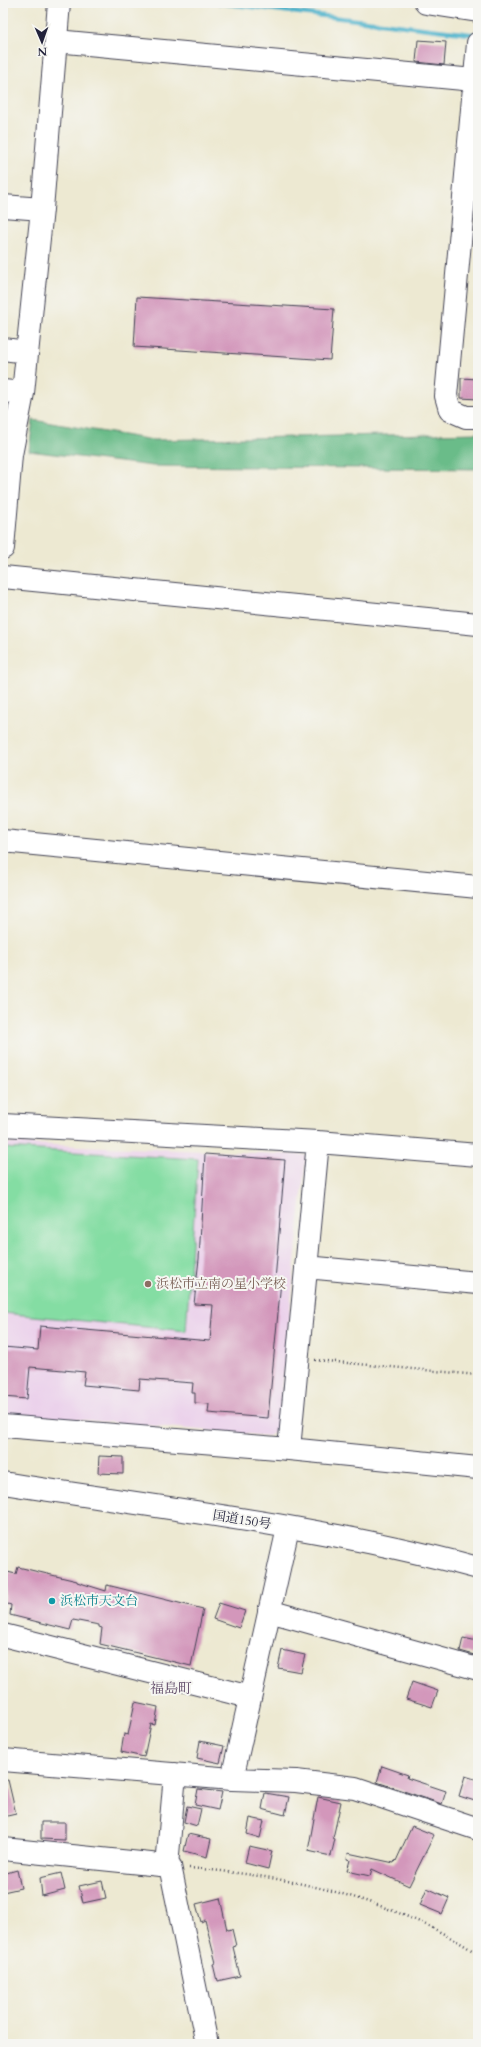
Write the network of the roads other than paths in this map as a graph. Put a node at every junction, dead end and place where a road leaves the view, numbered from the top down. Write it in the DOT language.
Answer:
graph roads {
  1 [pos="59,3"];
  2 [pos="426,3"];
  3 [pos="478,10"];
  4 [pos="56,41"];
  5 [pos="478,43"];
  6 [pos="474,80"];
  7 [pos="3,206"];
  8 [pos="42,209"];
  9 [pos="3,349"];
  10 [pos="27,352"];
  11 [pos="13,392"];
  12 [pos="478,417"];
  13 [pos="3,548"];
  14 [pos="3,577"];
  15 [pos="478,624"];
  16 [pos="3,841"];
  17 [pos="478,887"];
  18 [pos="3,1125"];
  19 [pos="318,1142"];
  20 [pos="478,1155"];
  21 [pos="306,1267"];
  22 [pos="478,1283"];
  23 [pos="3,1426"];
  24 [pos="289,1449"];
  25 [pos="478,1468"];
  26 [pos="3,1483"];
  27 [pos="288,1528"];
  28 [pos="478,1568"];
  29 [pos="269,1611"];
  30 [pos="3,1636"];
  31 [pos="478,1669"];
  32 [pos="250,1697"];
  33 [pos="3,1760"];
  34 [pos="175,1774"];
  35 [pos="232,1779"];
  36 [pos="478,1829"];
  37 [pos="3,1849"];
  38 [pos="169,1866"];
  39 [pos="207,2044"];
  1 -- 4 [label="main road"];
  2 -- 3 [label="main road"];
  4 -- 6 [label="main road"];
  4 -- 8 [label="main road"];
  5 -- 6 [label="main road"];
  6 -- 12 [label="main road"];
  7 -- 8 [label="main road"];
  8 -- 10 [label="main road"];
  9 -- 10 [label="main road"];
  10 -- 11 [label="main road"];
  11 -- 13 [label="main road"];
  14 -- 15 [label="main road"];
  16 -- 17 [label="main road"];
  18 -- 19 [label="main road"];
  19 -- 20 [label="main road"];
  19 -- 21 [label="main road"];
  21 -- 22 [label="main road"];
  21 -- 24 [label="main road"];
  23 -- 24 [label="main road"];
  24 -- 25 [label="main road"];
  26 -- 27 [label="main road, 国道150号"];
  27 -- 28 [label="main road, 国道150号"];
  27 -- 29 [label="main road"];
  29 -- 31 [label="main road"];
  29 -- 32 [label="main road"];
  30 -- 32 [label="main road"];
  32 -- 35 [label="main road"];
  33 -- 34 [label="main road"];
  34 -- 35 [label="main road"];
  34 -- 38 [label="main road"];
  35 -- 36 [label="main road"];
  37 -- 38 [label="main road"];
  38 -- 39 [label="main road"];
}
